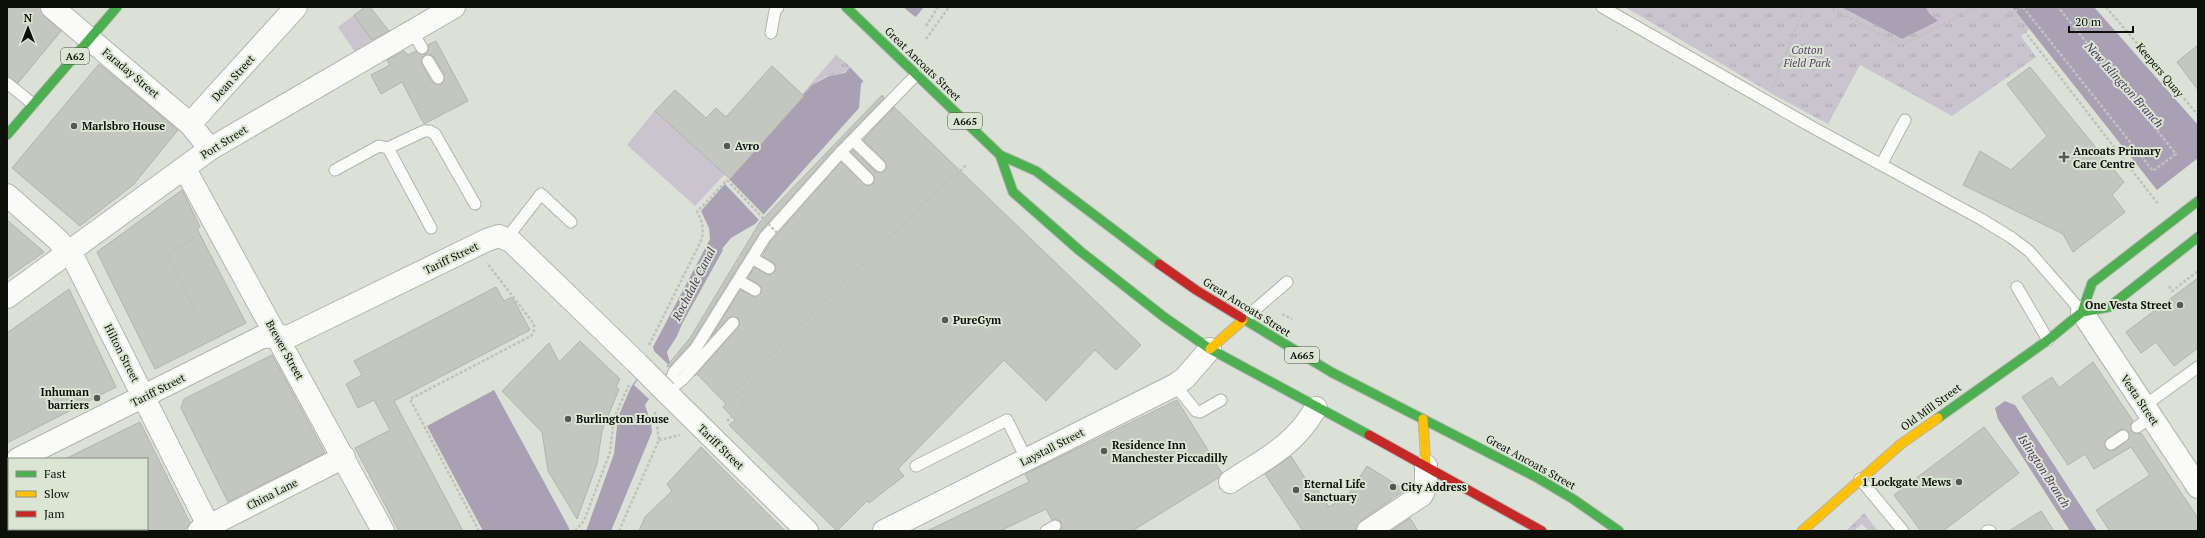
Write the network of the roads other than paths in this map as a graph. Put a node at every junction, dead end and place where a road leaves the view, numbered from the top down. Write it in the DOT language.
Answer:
graph roads {
  1 [pos="52,7"];
  2 [pos="117,7"];
  3 [pos="296,7"];
  4 [pos="454,7"];
  5 [pos="778,7"];
  6 [pos="846,7"];
  7 [pos="1602,7"];
  8 [pos="771,33"];
  9 [pos="90,39"];
  10 [pos="428,61"];
  11 [pos="916,75"];
  12 [pos="438,78"];
  13 [pos="7,83"];
  14 [pos="33,104"];
  15 [pos="1905,120"];
  16 [pos="190,124"];
  17 [pos="7,135"];
  18 [pos="853,140"];
  19 [pos="388,148"];
  20 [pos="210,149"];
  21 [pos="841,152"];
  22 [pos="1000,155"];
  23 [pos="1881,165"];
  24 [pos="880,166"];
  25 [pos="185,169"];
  26 [pos="335,170"];
  27 [pos="868,179"];
  28 [pos="7,194"];
  29 [pos="2198,201"];
  30 [pos="475,204"];
  31 [pos="570,222"];
  32 [pos="431,228"];
  33 [pos="2198,237"];
  34 [pos="507,238"];
  35 [pos="68,252"];
  36 [pos="752,258"];
  37 [pos="769,268"];
  38 [pos="738,281"];
  39 [pos="1287,282"];
  40 [pos="2017,287"];
  41 [pos="755,290"];
  42 [pos="7,297"];
  43 [pos="2082,312"];
  44 [pos="1243,320"];
  45 [pos="733,323"];
  46 [pos="277,336"];
  47 [pos="2048,340"];
  48 [pos="1210,349"];
  49 [pos="2198,367"];
  50 [pos="1175,385"];
  51 [pos="666,392"];
  52 [pos="144,396"];
  53 [pos="1221,400"];
  54 [pos="1316,408"];
  55 [pos="2144,417"];
  56 [pos="1423,419"];
  57 [pos="2123,436"];
  58 [pos="2111,444"];
  59 [pos="344,457"];
  60 [pos="20,458"];
  61 [pos="1027,460"];
  62 [pos="916,466"];
  63 [pos="1426,466"];
  64 [pos="1860,479"];
  65 [pos="1230,482"];
  66 [pos="2198,487"];
  67 [pos="898,528"];
  68 [pos="206,529"];
  69 [pos="383,531"];
  70 [pos="807,531"];
  71 [pos="1368,531"];
  72 [pos="1542,531"];
  73 [pos="1619,531"];
  74 [pos="1802,531"];
  75 [pos="1903,531"];
  1 -- 9 [label="street, Faraday Street"];
  2 -- 9 [label="main road, A62"];
  3 -- 16 [label="street, Dean Street"];
  4 -- 20 [label="street, Port Street"];
  5 -- 8 [label="lane"];
  6 -- 11 [label="main road, Great Ancoats Street / A665"];
  7 -- 23 [label="lane"];
  9 -- 14 [label="main road, A62"];
  9 -- 16 [label="street, Faraday Street"];
  10 -- 12 [label="lane"];
  11 -- 18 [label="lane"];
  11 -- 22 [label="main road, Great Ancoats Street / A665"];
  13 -- 14 [label="lane"];
  14 -- 17 [label="main road, A62"];
  15 -- 23 [label="lane"];
  16 -- 20 [label="street"];
  18 -- 21 [label="lane"];
  18 -- 24 [label="lane"];
  19 -- 26 [label="lane"];
  19 -- 30 [label="lane"];
  19 -- 32 [label="lane"];
  20 -- 25 [label="street, Port Street"];
  21 -- 27 [label="lane"];
  21 -- 36 [label="lane"];
  22 -- 44 [label="main road, Great Ancoats Street / A665"];
  22 -- 48 [label="main road, Great Ancoats Street / A665"];
  23 -- 43 [label="lane"];
  25 -- 35 [label="street, Port Street"];
  25 -- 46 [label="street, Brewer Street"];
  28 -- 35 [label="street, Hilton Street"];
  29 -- 43 [label="main road"];
  31 -- 34 [label="lane"];
  33 -- 43 [label="main road, Old Mill Street"];
  34 -- 46 [label="street, Tariff Street"];
  34 -- 51 [label="street, Tariff Street, bridge"];
  35 -- 42 [label="street, Port Street"];
  35 -- 52 [label="street, Hilton Street"];
  36 -- 37 [label="lane"];
  36 -- 38 [label="lane"];
  38 -- 41 [label="lane"];
  38 -- 51 [label="lane"];
  39 -- 44 [label="lane"];
  40 -- 47 [label="lane"];
  43 -- 47 [label="main road, Old Mill Street"];
  43 -- 55 [label="street, Vesta Street"];
  44 -- 48 [label="main road"];
  44 -- 56 [label="main road, Great Ancoats Street / A665"];
  45 -- 51 [label="lane"];
  46 -- 52 [label="street, Tariff Street"];
  46 -- 59 [label="street, Brewer Street"];
  47 -- 64 [label="main road, Old Mill Street"];
  48 -- 50 [label="street, Laystall Street"];
  48 -- 54 [label="main road, Great Ancoats Street / A665"];
  49 -- 55 [label="lane"];
  50 -- 53 [label="lane"];
  50 -- 61 [label="street, Laystall Street"];
  51 -- 70 [label="street, Tariff Street"];
  52 -- 60 [label="street, Tariff Street"];
  52 -- 68 [label="street, Hilton Street"];
  54 -- 63 [label="main road, Great Ancoats Street / A665"];
  54 -- 65 [label="street"];
  55 -- 66 [label="street, Vesta Street"];
  56 -- 63 [label="main road"];
  56 -- 73 [label="main road, Great Ancoats Street / A665"];
  57 -- 58 [label="lane"];
  59 -- 68 [label="street, China Lane"];
  59 -- 69 [label="street, Brewer Street"];
  61 -- 62 [label="lane"];
  61 -- 67 [label="street, Laystall Street"];
  63 -- 71 [label="street"];
  63 -- 72 [label="main road, Great Ancoats Street / A665"];
  64 -- 74 [label="main road, Old Mill Street"];
  64 -- 75 [label="lane"];
}
